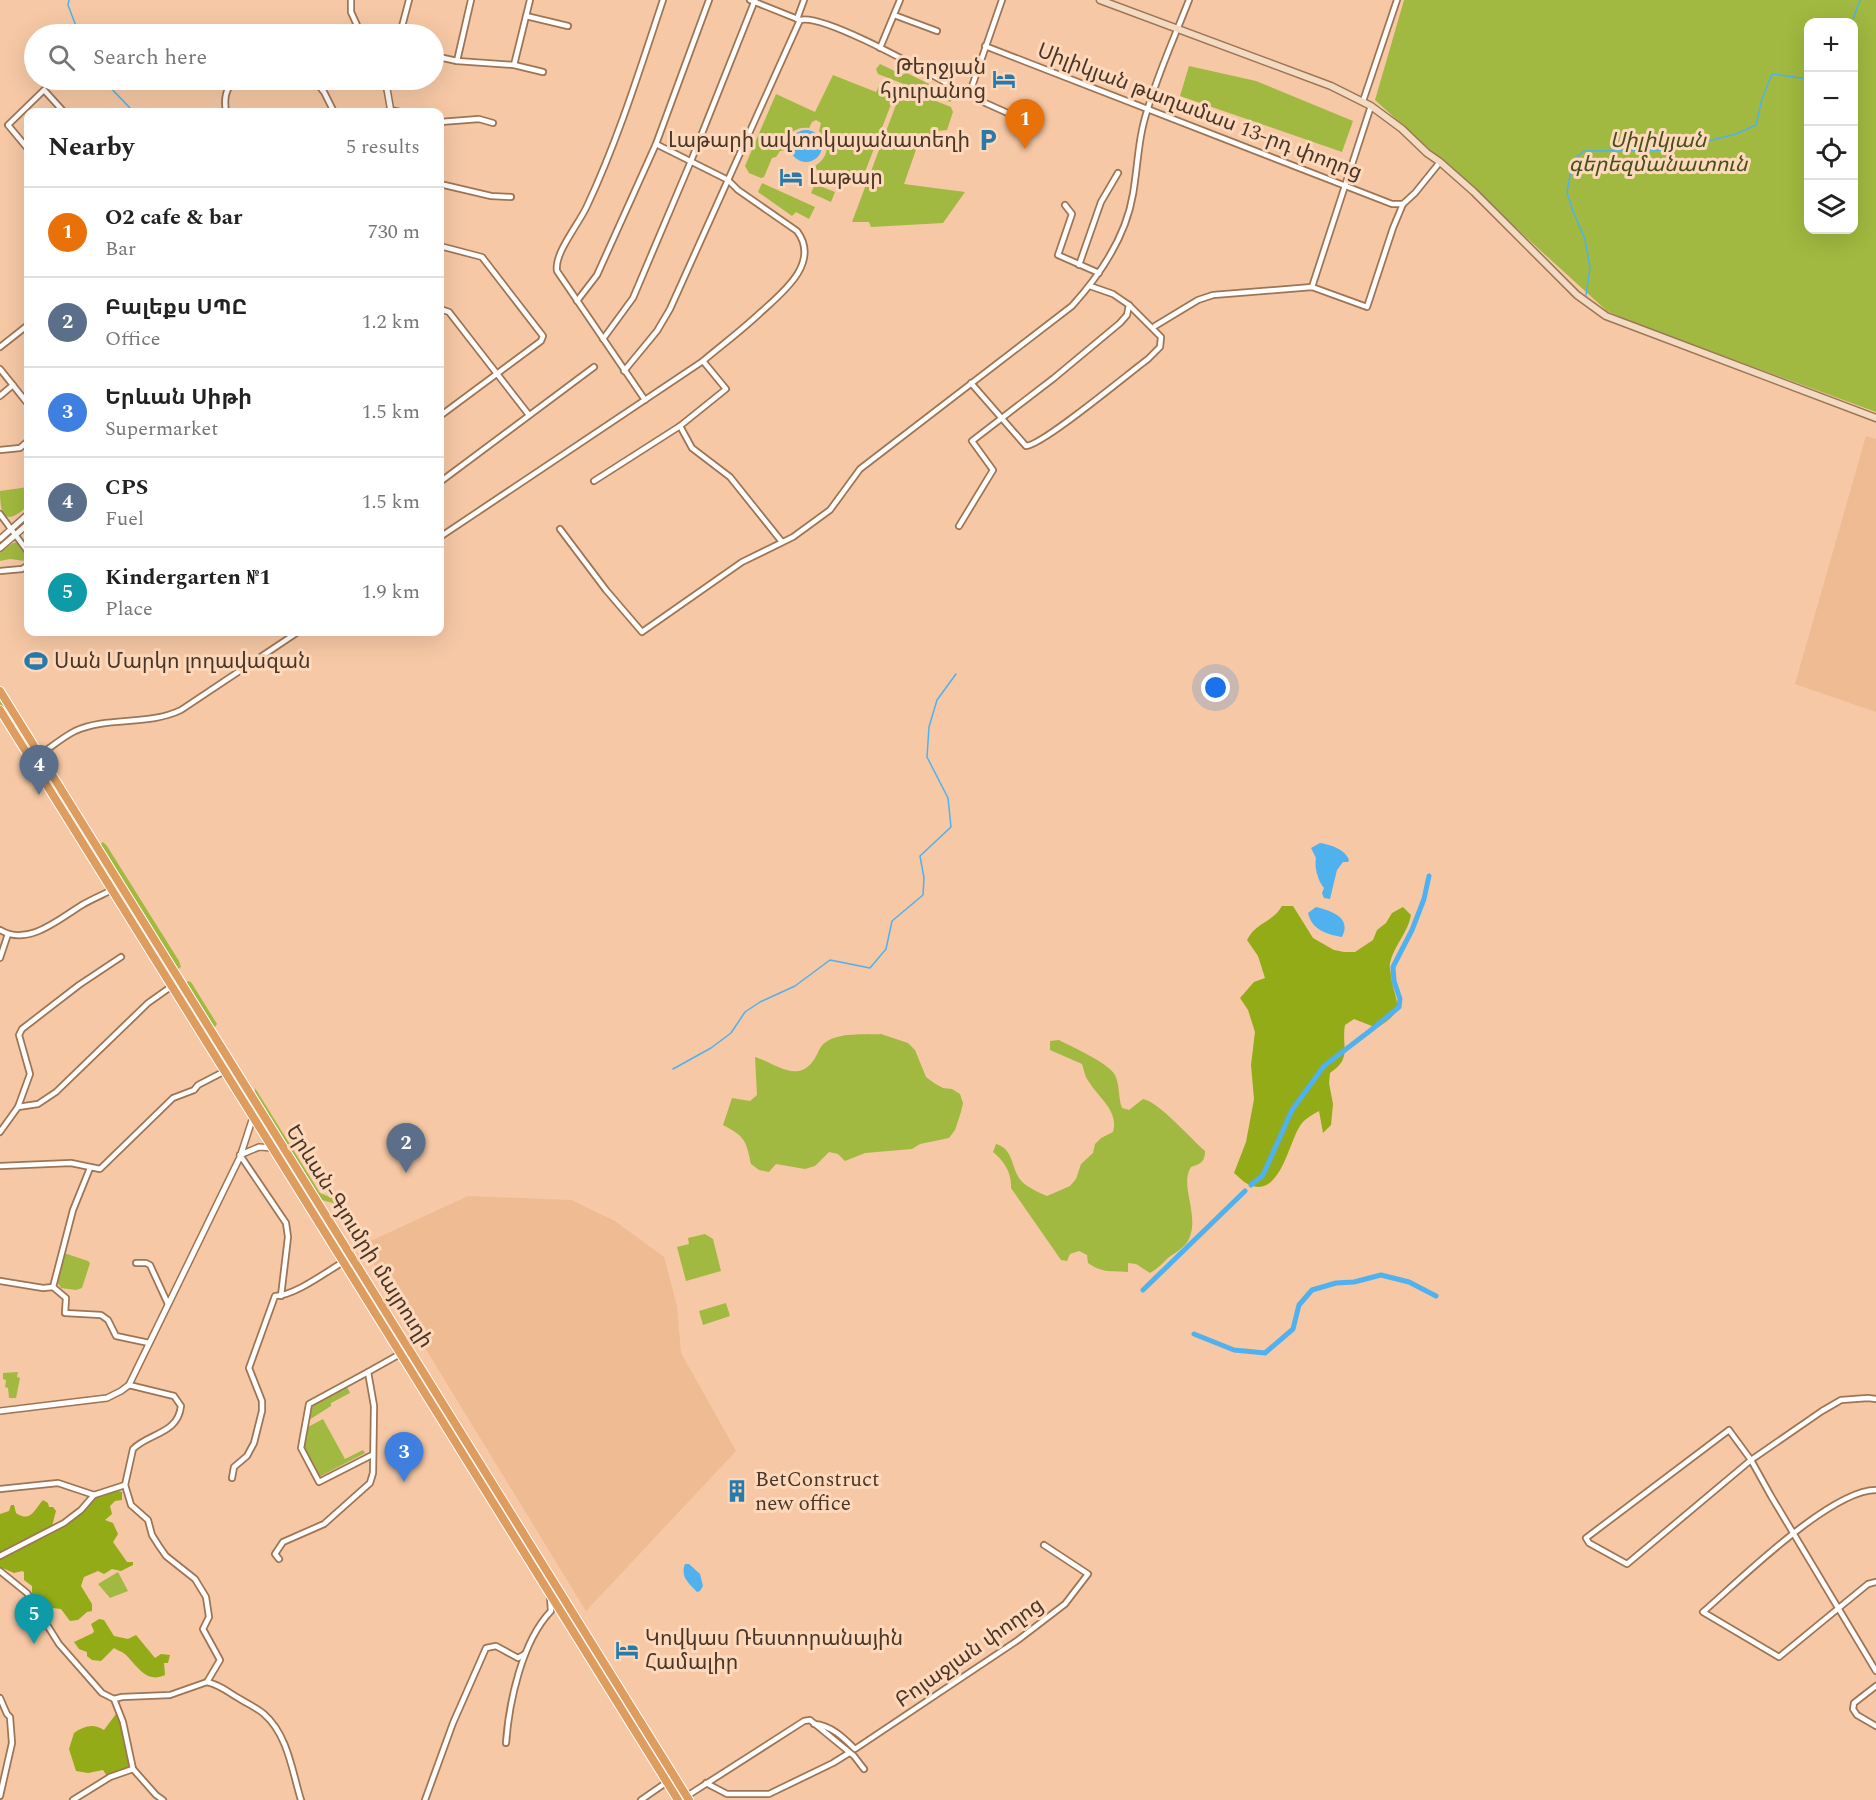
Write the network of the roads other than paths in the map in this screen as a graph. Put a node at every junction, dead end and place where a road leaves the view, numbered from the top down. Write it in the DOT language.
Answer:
graph roads {
  1 [pos="351,0"];
  2 [pos="409,0"];
  3 [pos="471,0"];
  4 [pos="530,0"];
  5 [pos="663,0"];
  6 [pos="710,0"];
  7 [pos="753,0"];
  8 [pos="804,0"];
  9 [pos="900,0"];
  10 [pos="1002,0"];
  11 [pos="1100,0"];
  12 [pos="1189,0"];
  13 [pos="1397,0"];
  14 [pos="894,15"];
  15 [pos="526,16"];
  16 [pos="799,20"];
  17 [pos="356,24"];
  18 [pos="403,24"];
  19 [pos="568,26"];
  20 [pos="1178,30"];
  21 [pos="937,31"];
  22 [pos="985,45"];
  23 [pos="880,48"];
  24 [pos="444,58"];
  25 [pos="457,61"];
  26 [pos="514,65"];
  27 [pos="543,72"];
  28 [pos="44,90"];
  29 [pos="44,90"];
  30 [pos="226,90"];
  31 [pos="322,90"];
  32 [pos="387,90"];
  33 [pos="969,95"];
  34 [pos="1363,101"];
  35 [pos="1371,106"];
  36 [pos="25,108"];
  37 [pos="60,108"];
  38 [pos="226,108"];
  39 [pos="332,108"];
  40 [pos="390,108"];
  41 [pos="1148,108"];
  42 [pos="24,109"];
  43 [pos="1026,121"];
  44 [pos="444,122"];
  45 [pos="494,123"];
  46 [pos="24,144"];
  47 [pos="656,144"];
  48 [pos="691,161"];
  49 [pos="1440,162"];
  50 [pos="1118,173"];
  51 [pos="728,180"];
  52 [pos="444,185"];
  53 [pos="1346,186"];
  54 [pos="511,197"];
  55 [pos="1403,204"];
  56 [pos="1065,205"];
  57 [pos="444,247"];
  58 [pos="1079,265"];
  59 [pos="1099,273"];
  60 [pos="1090,286"];
  61 [pos="1312,287"];
  62 [pos="577,301"];
  63 [pos="1129,305"];
  64 [pos="444,310"];
  65 [pos="1155,326"];
  66 [pos="24,328"];
  67 [pos="603,339"];
  68 [pos="0,347"];
  69 [pos="703,361"];
  70 [pos="594,367"];
  71 [pos="0,369"];
  72 [pos="624,371"];
  73 [pos="498,374"];
  74 [pos="971,383"];
  75 [pos="13,385"];
  76 [pos="0,396"];
  77 [pos="24,399"];
  78 [pos="645,400"];
  79 [pos="444,413"];
  80 [pos="529,415"];
  81 [pos="1002,417"];
  82 [pos="1876,418"];
  83 [pos="680,426"];
  84 [pos="24,444"];
  85 [pos="0,450"];
  86 [pos="444,480"];
  87 [pos="594,481"];
  88 [pos="0,514"];
  89 [pos="24,518"];
  90 [pos="959,526"];
  91 [pos="24,528"];
  92 [pos="560,529"];
  93 [pos="12,530"];
  94 [pos="444,534"];
  95 [pos="16,536"];
  96 [pos="0,539"];
  97 [pos="782,542"];
  98 [pos="24,547"];
  99 [pos="0,548"];
  100 [pos="24,568"];
  101 [pos="0,571"];
  102 [pos="292,636"];
  103 [pos="0,691"];
  104 [pos="0,710"];
  105 [pos="40,755"];
  106 [pos="87,830"];
  107 [pos="78,835"];
  108 [pos="112,890"];
  109 [pos="0,930"];
  110 [pos="8,934"];
  111 [pos="120,957"];
  112 [pos="0,958"];
  113 [pos="172,986"];
  114 [pos="225,1071"];
  115 [pos="18,1107"];
  116 [pos="253,1117"];
  117 [pos="0,1132"];
  118 [pos="273,1148"];
  119 [pos="240,1155"];
  120 [pos="0,1166"];
  121 [pos="90,1168"];
  122 [pos="343,1262"];
  123 [pos="136,1263"];
  124 [pos="0,1281"];
  125 [pos="53,1287"];
  126 [pos="281,1296"];
  127 [pos="168,1304"];
  128 [pos="149,1343"];
  129 [pos="410,1350"];
  130 [pos="400,1355"];
  131 [pos="368,1372"];
  132 [pos="129,1385"];
  133 [pos="1876,1400"];
  134 [pos="0,1411"];
  135 [pos="372,1455"];
  136 [pos="1751,1460"];
  137 [pos="232,1478"];
  138 [pos="125,1485"];
  139 [pos="0,1489"];
  140 [pos="1876,1490"];
  141 [pos="94,1495"];
  142 [pos="1794,1533"];
  143 [pos="1044,1545"];
  144 [pos="0,1556"];
  145 [pos="279,1559"];
  146 [pos="0,1572"];
  147 [pos="1876,1582"];
  148 [pos="549,1594"];
  149 [pos="1839,1608"];
  150 [pos="525,1654"];
  151 [pos="1876,1671"];
  152 [pos="207,1682"];
  153 [pos="1876,1686"];
  154 [pos="0,1698"];
  155 [pos="114,1700"];
  156 [pos="814,1724"];
  157 [pos="1876,1726"];
  158 [pos="506,1743"];
  159 [pos="849,1753"];
  160 [pos="133,1769"];
  161 [pos="864,1769"];
  162 [pos="0,1773"];
  163 [pos="6,1775"];
  164 [pos="667,1782"];
  165 [pos="706,1783"];
  166 [pos="0,1796"];
  167 [pos="688,1798"];
  168 [pos="73,1800"];
  169 [pos="163,1800"];
  170 [pos="301,1800"];
  171 [pos="425,1800"];
  172 [pos="641,1800"];
  173 [pos="678,1800"];
  1 -- 17 [label="street"];
  2 -- 18 [label="street"];
  3 -- 25 [label="street"];
  4 -- 15 [label="street"];
  5 -- 62 [label="street"];
  6 -- 47 [label="street"];
  7 -- 16 [label="street"];
  7 -- 48 [label="street"];
  8 -- 16 [label="street"];
  9 -- 14 [label="street"];
  10 -- 22 [label="street"];
  11 -- 20 [label="main road"];
  12 -- 20 [label="street"];
  13 -- 34 [label="street"];
  14 -- 21 [label="street"];
  14 -- 23 [label="street"];
  15 -- 19 [label="street"];
  15 -- 26 [label="street"];
  16 -- 23 [label="street"];
  16 -- 51 [label="street"];
  20 -- 34 [label="main road"];
  20 -- 41 [label="street"];
  22 -- 33 [label="street"];
  22 -- 41 [label="street, Սիլիկյան թաղամաս 13-րդ փողոց"];
  23 -- 33 [label="street"];
  24 -- 25 [label="street"];
  25 -- 26 [label="street"];
  26 -- 27 [label="street"];
  28 -- 37 [label="street"];
  29 -- 36 [label="street"];
  30 -- 38 [label="street"];
  31 -- 39 [label="street"];
  32 -- 40 [label="street"];
  33 -- 43 [label="street"];
  34 -- 35 [label="main road"];
  35 -- 49 [label="main road"];
  35 -- 53 [label="street"];
  41 -- 53 [label="street, Սիլիկյան թաղամաս 13-րդ փողոց"];
  41 -- 59 [label="street"];
  42 -- 46 [label="street"];
  44 -- 45 [label="street"];
  47 -- 48 [label="street"];
  47 -- 62 [label="street"];
  48 -- 51 [label="street"];
  48 -- 67 [label="street"];
  49 -- 55 [label="street"];
  49 -- 82 [label="main road"];
  50 -- 58 [label="street"];
  51 -- 69 [label="street"];
  51 -- 72 [label="street"];
  52 -- 54 [label="street"];
  53 -- 55 [label="street, Սիլիկյան թաղամաս 13-րդ փողոց"];
  53 -- 61 [label="street"];
  55 -- 61 [label="street"];
  56 -- 58 [label="street"];
  57 -- 73 [label="street"];
  58 -- 59 [label="street"];
  59 -- 60 [label="street"];
  60 -- 63 [label="street"];
  60 -- 74 [label="street"];
  61 -- 65 [label="street"];
  62 -- 67 [label="street"];
  63 -- 81 [label="street"];
  63 -- 81 [label="street"];
  64 -- 73 [label="street"];
  66 -- 68 [label="street"];
  67 -- 72 [label="street"];
  69 -- 78 [label="street"];
  69 -- 83 [label="street"];
  70 -- 80 [label="street"];
  71 -- 75 [label="street"];
  72 -- 78 [label="street"];
  73 -- 79 [label="street"];
  73 -- 80 [label="street"];
  74 -- 81 [label="street"];
  74 -- 97 [label="street"];
  75 -- 76 [label="street"];
  75 -- 77 [label="street"];
  78 -- 94 [label="street"];
  80 -- 86 [label="street"];
  81 -- 90 [label="street"];
  83 -- 87 [label="street"];
  83 -- 97 [label="street"];
  84 -- 85 [label="street"];
  88 -- 93 [label="street"];
  89 -- 93 [label="street"];
  91 -- 95 [label="street"];
  92 -- 97 [label="street"];
  93 -- 95 [label="street"];
  93 -- 96 [label="street"];
  95 -- 98 [label="street"];
  95 -- 99 [label="street"];
  100 -- 101 [label="street"];
  102 -- 105 [label="street"];
  103 -- 105 [label="highway, Երևան-Գյումրի մայրուղի"];
  104 -- 107 [label="highway, Երևան-Գյումրի մայրուղի"];
  105 -- 106 [label="highway, Երևան-Գյումրի մայրուղի"];
  106 -- 107 [label="highway"];
  106 -- 129 [label="highway, Երևան-Գյումրի մայրուղի"];
  107 -- 108 [label="highway, Երևան-Գյումրի մայրուղի"];
  108 -- 110 [label="street"];
  108 -- 113 [label="highway, Երևան-Գյումրի մայրուղի"];
  109 -- 110 [label="street"];
  110 -- 112 [label="street"];
  111 -- 115 [label="street"];
  113 -- 114 [label="highway, Երևան-Գյումրի մայրուղի"];
  113 -- 115 [label="street"];
  114 -- 116 [label="highway, Երևան-Գյումրի մայրուղի"];
  114 -- 121 [label="street"];
  115 -- 117 [label="street"];
  116 -- 118 [label="highway, Երևան-Գյումրի մայրուղի"];
  116 -- 119 [label="street"];
  118 -- 119 [label="street"];
  118 -- 122 [label="highway, Երևան-Գյումրի մայրուղի"];
  119 -- 126 [label="street"];
  119 -- 127 [label="street"];
  120 -- 121 [label="street"];
  121 -- 125 [label="street"];
  122 -- 126 [label="street"];
  122 -- 130 [label="highway, Երևան-Գյումրի մայրուղի"];
  123 -- 127 [label="street"];
  124 -- 125 [label="street"];
  125 -- 128 [label="street"];
  126 -- 137 [label="street"];
  127 -- 128 [label="street"];
  128 -- 132 [label="street"];
  129 -- 130 [label="highway"];
  129 -- 167 [label="highway, Երևան-Գյումրի մայրուղի"];
  130 -- 131 [label="street"];
  130 -- 148 [label="highway, Երևան-Գյումրի մայրուղի"];
  131 -- 135 [label="street"];
  131 -- 135 [label="street"];
  132 -- 134 [label="street"];
  132 -- 138 [label="street"];
  133 -- 136 [label="street"];
  135 -- 145 [label="street"];
  136 -- 136 [label="street"];
  136 -- 142 [label="street"];
  138 -- 141 [label="street"];
  138 -- 152 [label="street"];
  139 -- 141 [label="street"];
  140 -- 142 [label="street"];
  141 -- 144 [label="street"];
  142 -- 149 [label="street"];
  142 -- 149 [label="street"];
  143 -- 156 [label="street, Բոյաջյան փողոց"];
  146 -- 155 [label="street"];
  147 -- 149 [label="street"];
  148 -- 150 [label="street"];
  148 -- 164 [label="highway, Երևան-Գյումրի մայրուղի"];
  149 -- 151 [label="street"];
  150 -- 158 [label="street"];
  150 -- 171 [label="street"];
  152 -- 155 [label="street"];
  152 -- 170 [label="street"];
  153 -- 157 [label="street"];
  154 -- 163 [label="street"];
  155 -- 160 [label="street"];
  156 -- 159 [label="street"];
  156 -- 165 [label="street"];
  159 -- 161 [label="street"];
  159 -- 165 [label="street"];
  160 -- 168 [label="street"];
  160 -- 169 [label="street"];
  162 -- 163 [label="street"];
  163 -- 166 [label="street"];
  164 -- 172 [label="street"];
  164 -- 173 [label="highway, Երևան-Գյումրի մայրուղի"];
  165 -- 167 [label="street"];
}
